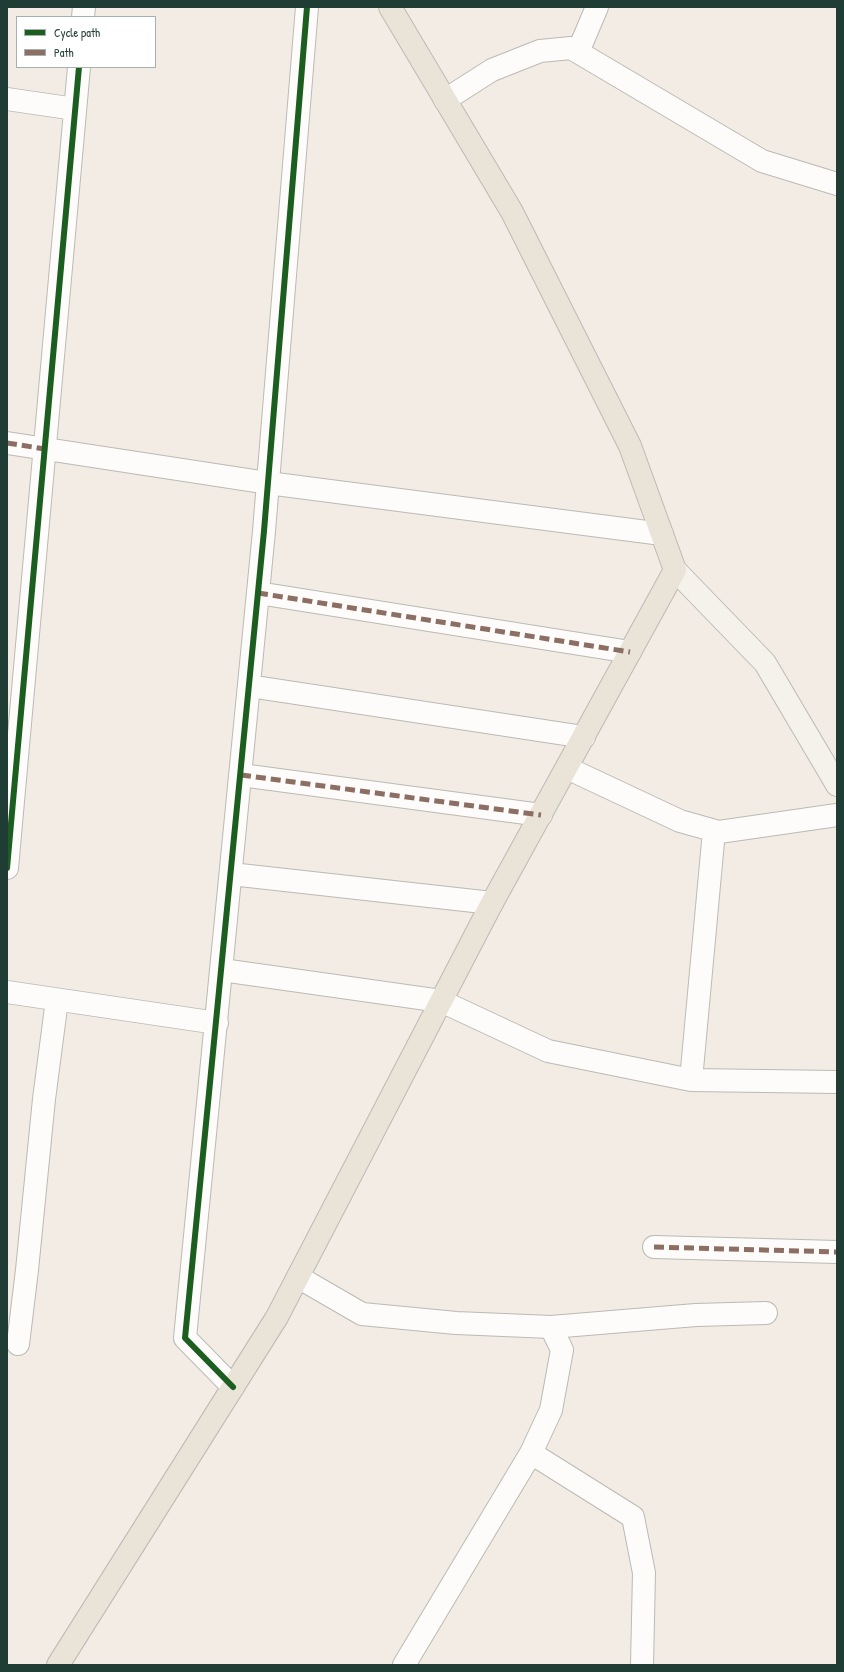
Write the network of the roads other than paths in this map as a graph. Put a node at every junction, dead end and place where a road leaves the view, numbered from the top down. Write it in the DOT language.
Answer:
graph roads {
  1 [pos="307,7"];
  2 [pos="390,7"];
  3 [pos="597,7"];
  4 [pos="578,52"];
  5 [pos="79,68"];
  6 [pos="7,99"];
  7 [pos="446,100"];
  8 [pos="75,109"];
  9 [pos="837,184"];
  10 [pos="7,443"];
  11 [pos="45,449"];
  12 [pos="268,483"];
  13 [pos="662,534"];
  14 [pos="675,570"];
  15 [pos="258,593"];
  16 [pos="630,652"];
  17 [pos="249,686"];
  18 [pos="584,737"];
  19 [pos="12,754"];
  20 [pos="567,768"];
  21 [pos="241,775"];
  22 [pos="837,786"];
  23 [pos="540,815"];
  24 [pos="837,815"];
  25 [pos="714,831"];
  26 [pos="7,868"];
  27 [pos="231,874"];
  28 [pos="492,903"];
  29 [pos="222,970"];
  30 [pos="7,992"];
  31 [pos="57,1000"];
  32 [pos="441,1001"];
  33 [pos="217,1023"];
  34 [pos="691,1080"];
  35 [pos="837,1082"];
  36 [pos="654,1247"];
  37 [pos="837,1252"];
  38 [pos="298,1277"];
  39 [pos="766,1313"];
  40 [pos="551,1327"];
  41 [pos="18,1344"];
  42 [pos="233,1387"];
  43 [pos="531,1453"];
  44 [pos="58,1665"];
  45 [pos="404,1665"];
  46 [pos="642,1665"];
  1 -- 12 [label="street"];
  2 -- 7 [label="main road"];
  3 -- 4 [label="street"];
  4 -- 7 [label="street"];
  4 -- 9 [label="street"];
  5 -- 8 [label="street"];
  6 -- 8 [label="street"];
  7 -- 13 [label="main road"];
  8 -- 11 [label="street"];
  10 -- 11 [label="street"];
  11 -- 12 [label="street"];
  11 -- 19 [label="street"];
  12 -- 13 [label="street"];
  12 -- 15 [label="street"];
  13 -- 14 [label="main road"];
  14 -- 16 [label="main road"];
  14 -- 22 [label="street"];
  15 -- 16 [label="street"];
  15 -- 17 [label="street"];
  16 -- 18 [label="main road"];
  17 -- 18 [label="street"];
  17 -- 21 [label="street"];
  18 -- 20 [label="main road"];
  19 -- 26 [label="street"];
  20 -- 23 [label="main road"];
  20 -- 25 [label="street"];
  21 -- 23 [label="street"];
  21 -- 27 [label="street"];
  23 -- 28 [label="main road"];
  24 -- 25 [label="street"];
  25 -- 34 [label="street"];
  27 -- 28 [label="street"];
  27 -- 29 [label="street"];
  28 -- 32 [label="main road"];
  29 -- 32 [label="street"];
  29 -- 33 [label="street"];
  30 -- 31 [label="street"];
  31 -- 33 [label="street"];
  31 -- 41 [label="street"];
  32 -- 34 [label="street"];
  32 -- 38 [label="main road"];
  33 -- 42 [label="street"];
  34 -- 35 [label="street"];
  36 -- 37 [label="street"];
  38 -- 40 [label="street"];
  38 -- 42 [label="main road"];
  39 -- 40 [label="street"];
  40 -- 43 [label="street"];
  42 -- 44 [label="main road"];
  43 -- 45 [label="street"];
  43 -- 46 [label="street"];
}
